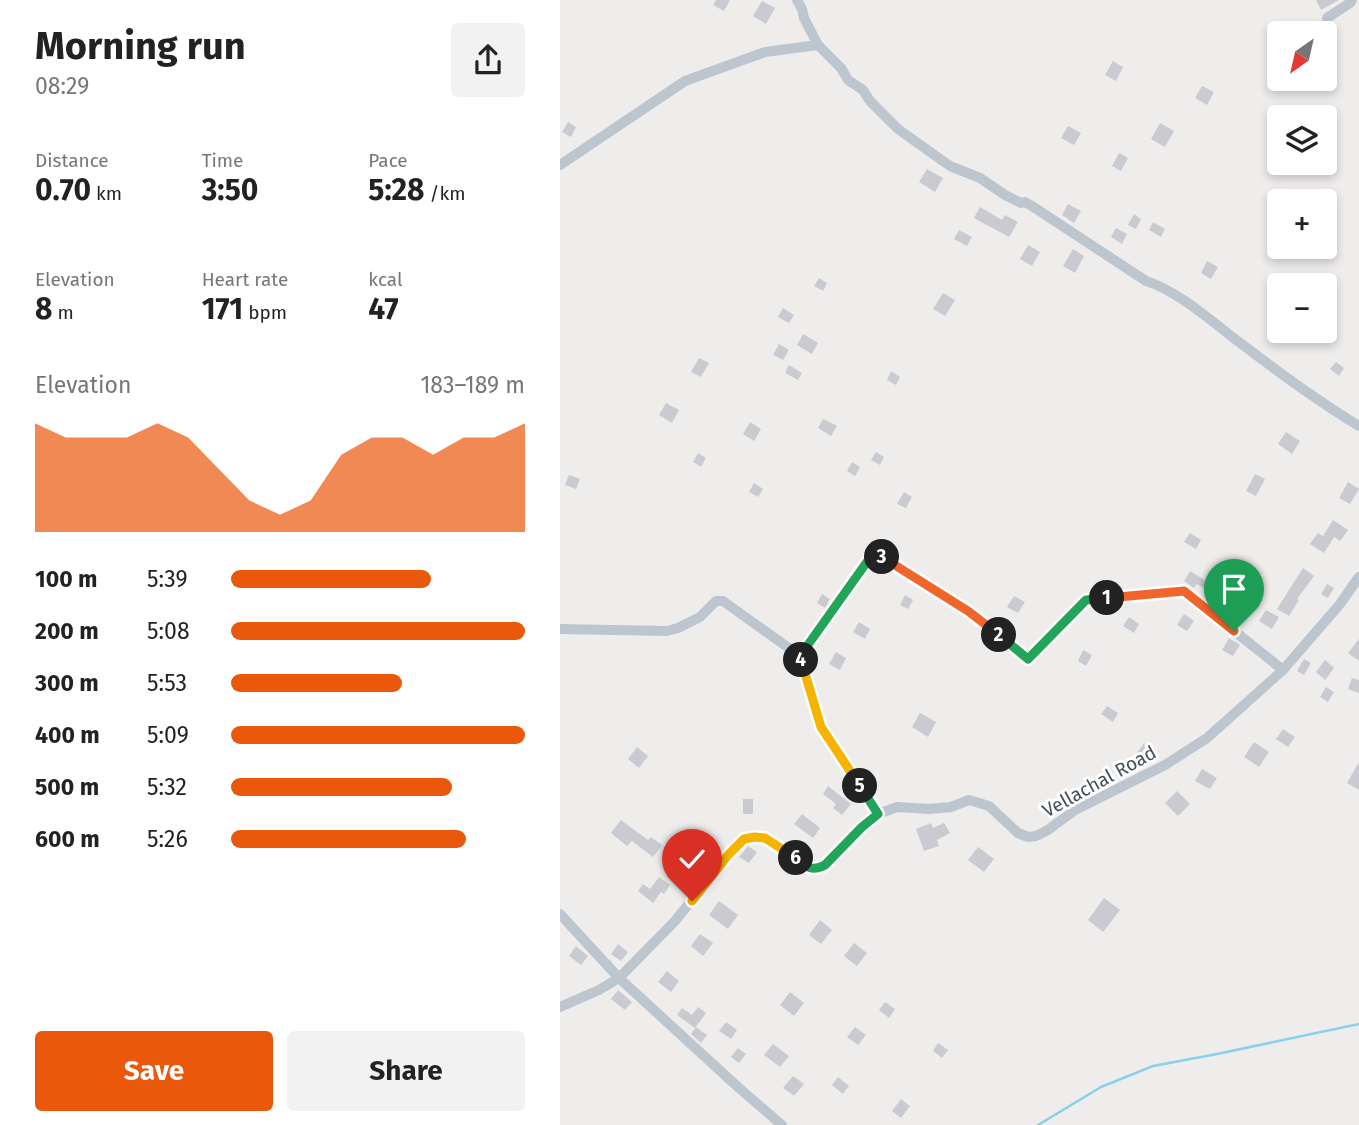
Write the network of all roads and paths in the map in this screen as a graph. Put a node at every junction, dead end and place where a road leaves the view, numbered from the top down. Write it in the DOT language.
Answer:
graph roads {
  1 [pos="797,0"];
  2 [pos="1352,0"];
  3 [pos="1327,18"];
  4 [pos="818,45"];
  5 [pos="560,165"];
  6 [pos="1359,426"];
  7 [pos="1359,577"];
  8 [pos="560,629"];
  9 [pos="800,656"];
  10 [pos="1283,670"];
  11 [pos="878,814"];
  12 [pos="560,914"];
  13 [pos="619,978"];
  14 [pos="560,1007"];
  15 [pos="782,1125"];
  1 -- 4 [label="street"];
  2 -- 3 [label="street"];
  4 -- 5 [label="street"];
  4 -- 6 [label="street"];
  7 -- 10 [label="street, Vellachal Road"];
  8 -- 9 [label="street"];
  9 -- 10 [label="street"];
  9 -- 11 [label="street"];
  10 -- 11 [label="street, Vellachal Road"];
  11 -- 13 [label="street"];
  12 -- 13 [label="street"];
  13 -- 14 [label="street"];
  13 -- 15 [label="street"];
}
